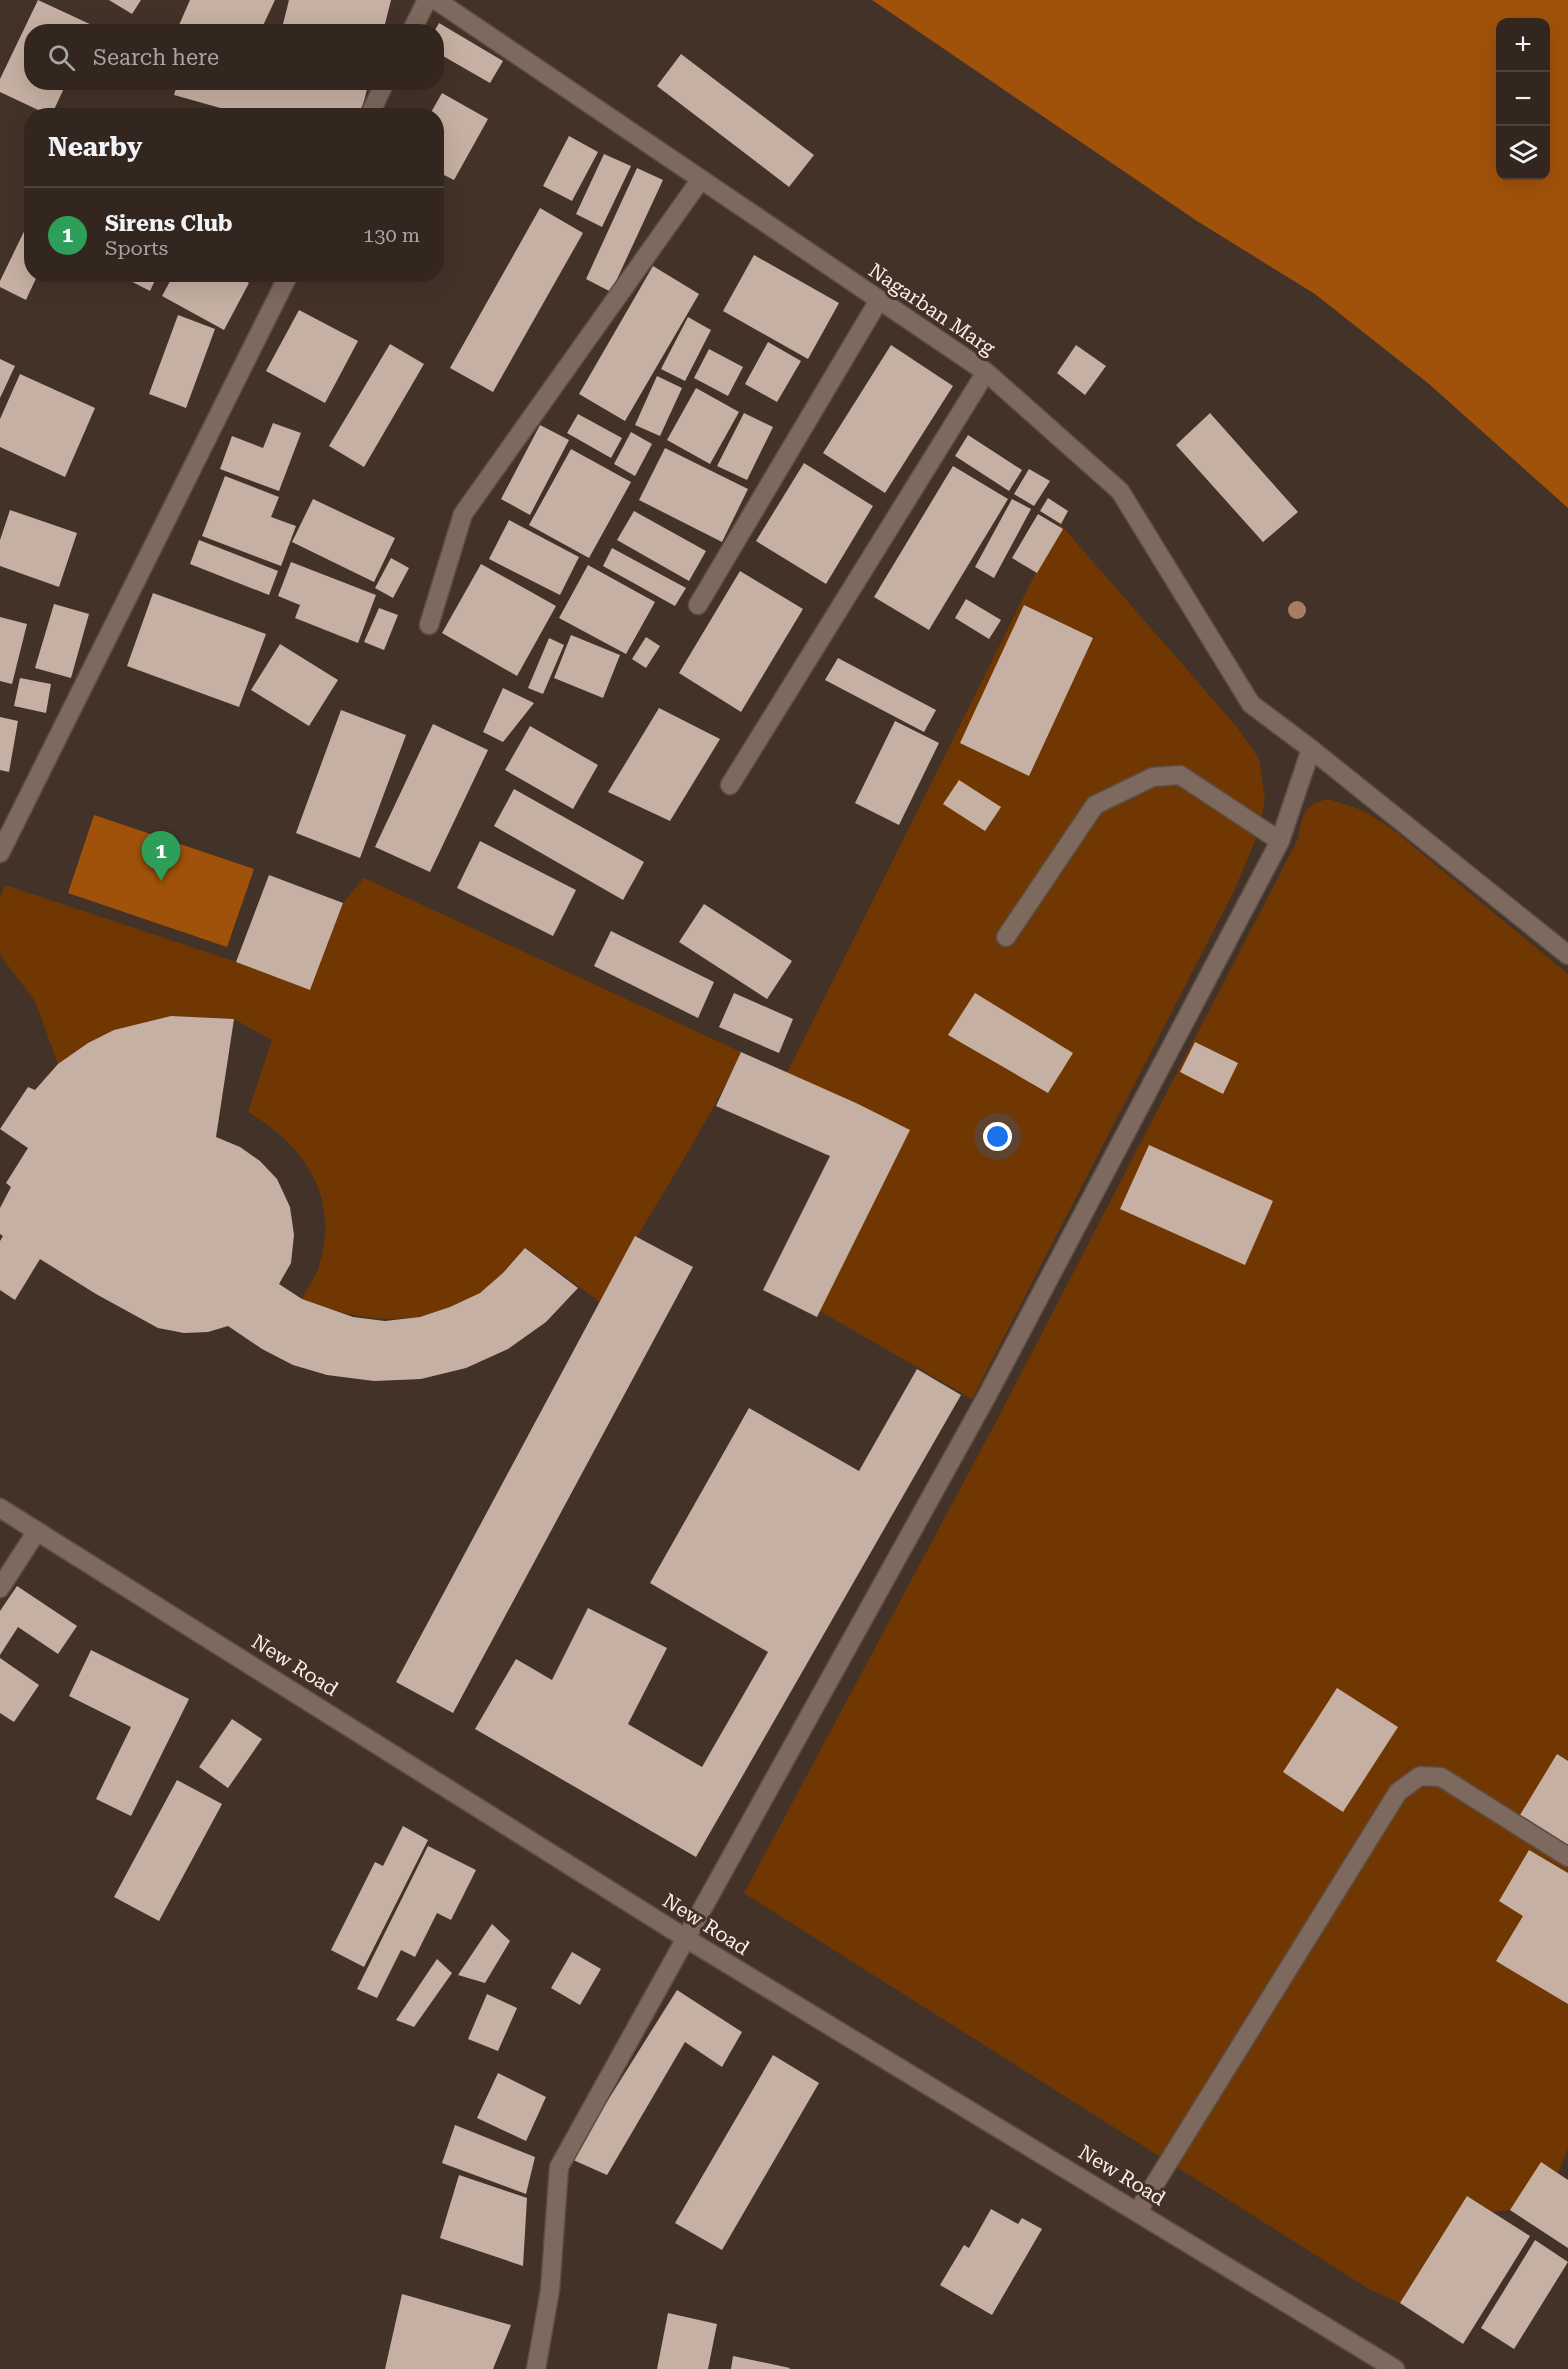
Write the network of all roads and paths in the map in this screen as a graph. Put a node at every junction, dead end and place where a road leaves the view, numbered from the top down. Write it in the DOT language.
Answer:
graph roads {
  1 [pos="426,0"];
  2 [pos="436,0"];
  3 [pos="415,24"];
  4 [pos="381,90"];
  5 [pos="373,108"];
  6 [pos="701,179"];
  7 [pos="285,282"];
  8 [pos="879,300"];
  9 [pos="986,372"];
  10 [pos="698,605"];
  11 [pos="429,625"];
  12 [pos="1311,749"];
  13 [pos="730,785"];
  14 [pos="1280,841"];
  15 [pos="0,853"];
  16 [pos="1006,938"];
  17 [pos="1568,955"];
  18 [pos="0,1508"];
  19 [pos="37,1531"];
  20 [pos="0,1588"];
  21 [pos="1568,1857"];
  22 [pos="687,1940"];
  23 [pos="1138,2211"];
  24 [pos="536,2369"];
  25 [pos="1395,2369"];
  1 -- 3 [label="street"];
  2 -- 6 [label="street, Nagarban Marg"];
  4 -- 5 [label="street"];
  6 -- 8 [label="street, Nagarban Marg"];
  6 -- 11 [label="street"];
  7 -- 15 [label="street"];
  8 -- 9 [label="street, Nagarban Marg"];
  8 -- 10 [label="street"];
  9 -- 12 [label="street, Nagarban Marg"];
  9 -- 13 [label="street"];
  12 -- 14 [label="street"];
  12 -- 17 [label="street, Nagarban Marg"];
  14 -- 16 [label="street"];
  14 -- 22 [label="street"];
  18 -- 19 [label="street, New Road"];
  19 -- 20 [label="street"];
  19 -- 22 [label="street, New Road"];
  21 -- 23 [label="street"];
  22 -- 23 [label="street, New Road"];
  22 -- 24 [label="street"];
  23 -- 25 [label="street, New Road"];
}
